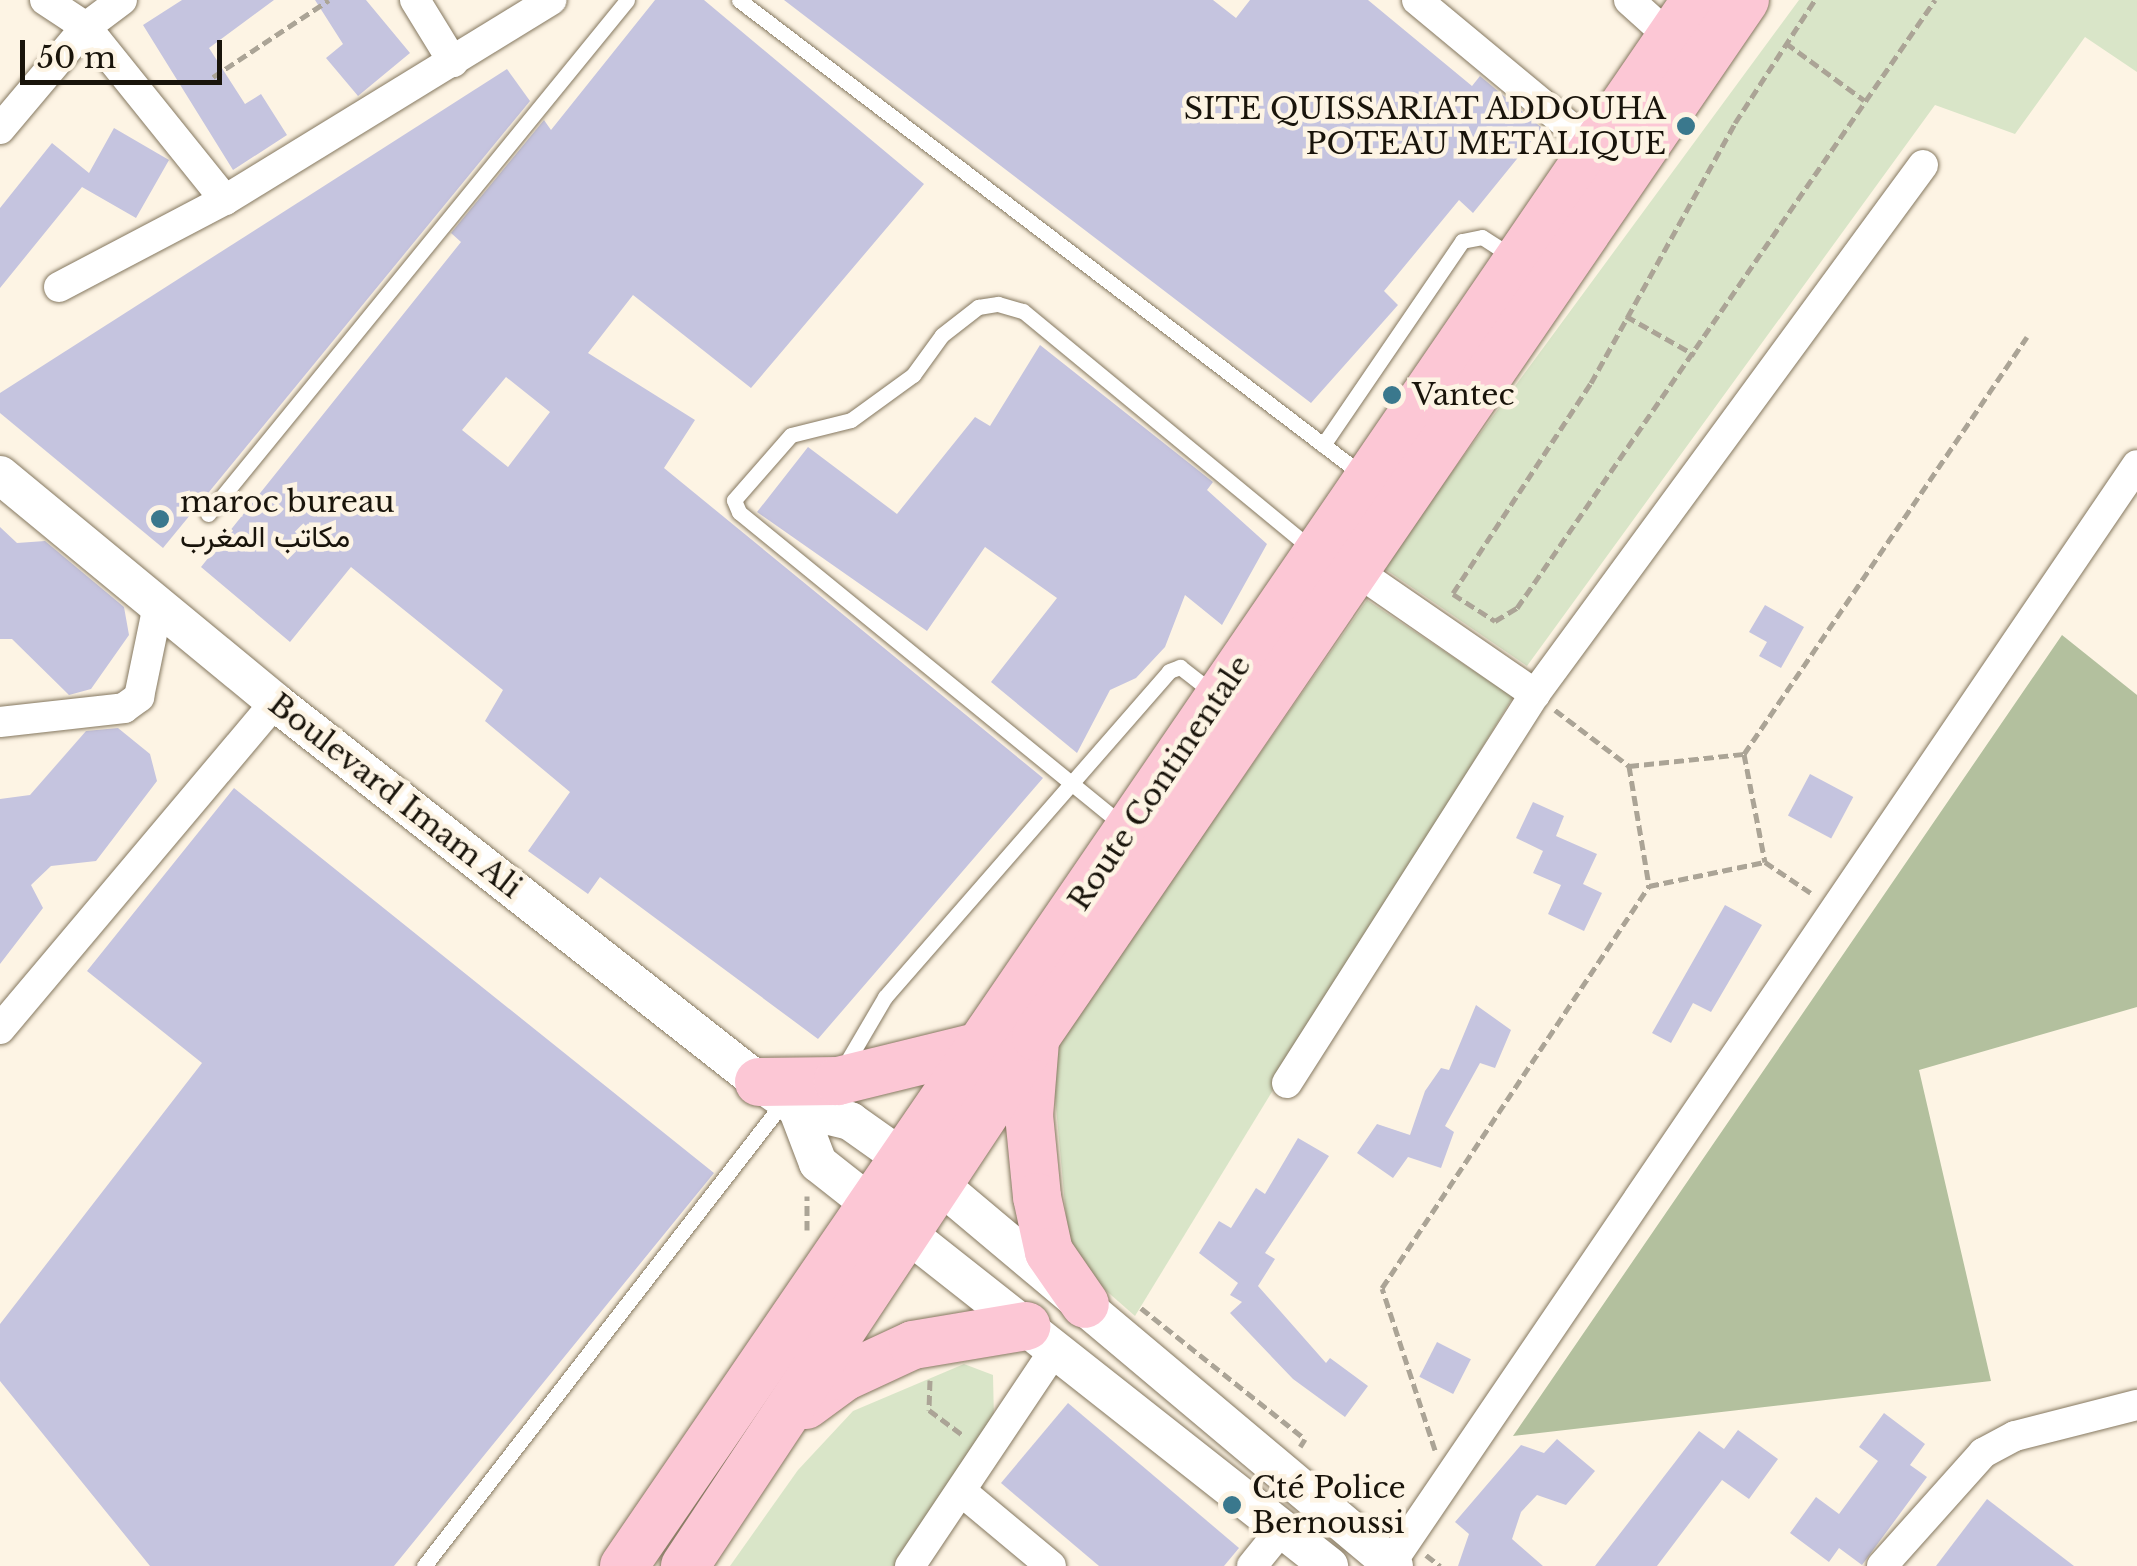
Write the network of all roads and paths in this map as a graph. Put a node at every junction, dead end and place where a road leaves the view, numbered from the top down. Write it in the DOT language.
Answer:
graph roads {
  1 [pos="44,0"];
  2 [pos="122,0"];
  3 [pos="329,0"];
  4 [pos="415,0"];
  5 [pos="552,0"];
  6 [pos="627,0"];
  7 [pos="739,0"];
  8 [pos="1417,0"];
  9 [pos="1629,0"];
  10 [pos="1745,0"];
  11 [pos="1816,0"];
  12 [pos="1935,0"];
  13 [pos="1683,18"];
  14 [pos="86,28"];
  15 [pos="1786,42"];
  16 [pos="453,62"];
  17 [pos="213,77"];
  18 [pos="1864,100"];
  19 [pos="0,129"];
  20 [pos="1594,148"];
  21 [pos="1923,165"];
  22 [pos="225,200"];
  23 [pos="1517,260"];
  24 [pos="60,287"];
  25 [pos="1626,316"];
  26 [pos="2026,337"];
  27 [pos="1695,355"];
  28 [pos="1322,446"];
  29 [pos="2137,465"];
  30 [pos="0,475"];
  31 [pos="1367,479"];
  32 [pos="208,514"];
  33 [pos="1336,562"];
  34 [pos="1453,594"];
  35 [pos="158,606"];
  36 [pos="1437,627"];
  37 [pos="1535,694"];
  38 [pos="1218,698"];
  39 [pos="275,702"];
  40 [pos="0,722"];
  41 [pos="1744,754"];
  42 [pos="1629,766"];
  43 [pos="1069,782"];
  44 [pos="1128,829"];
  45 [pos="1765,862"];
  46 [pos="1649,886"];
  47 [pos="1839,912"];
  48 [pos="0,1029"];
  49 [pos="1036,1037"];
  50 [pos="981,1046"];
  51 [pos="838,1081"];
  52 [pos="1287,1083"];
  53 [pos="780,1096"];
  54 [pos="921,1170"];
  55 [pos="888,1219"];
  56 [pos="1133,1302"];
  57 [pos="1085,1304"];
  58 [pos="1041,1338"];
  59 [pos="931,1340"];
  60 [pos="2137,1405"];
  61 [pos="784,1424"];
  62 [pos="987,1452"];
  63 [pos="1436,1455"];
  64 [pos="1312,1463"];
  65 [pos="961,1490"];
  66 [pos="1282,1528"];
  67 [pos="1392,1565"];
  68 [pos="424,1566"];
  69 [pos="624,1566"];
  70 [pos="684,1566"];
  71 [pos="910,1566"];
  72 [pos="1052,1566"];
  73 [pos="1252,1566"];
  74 [pos="1329,1566"];
  75 [pos="1882,1566"];
  1 -- 14 [label="street"];
  2 -- 14 [label="street"];
  3 -- 17 [label="path"];
  4 -- 16 [label="street"];
  5 -- 16 [label="street"];
  6 -- 32 [label="lane"];
  7 -- 28 [label="lane"];
  8 -- 20 [label="street"];
  9 -- 13 [label="street"];
  10 -- 33 [label="main road, Route Continentale"];
  11 -- 15 [label="path"];
  12 -- 18 [label="path"];
  13 -- 20 [label="main road, Route Continentale"];
  14 -- 19 [label="street"];
  14 -- 22 [label="street"];
  15 -- 18 [label="path"];
  15 -- 25 [label="path"];
  16 -- 22 [label="street"];
  18 -- 27 [label="path"];
  20 -- 23 [label="main road, Route Continentale"];
  21 -- 37 [label="street"];
  22 -- 24 [label="street"];
  23 -- 28 [label="lane"];
  23 -- 31 [label="main road, Route Continentale"];
  25 -- 27 [label="path"];
  25 -- 34 [label="path"];
  26 -- 41 [label="path"];
  27 -- 34 [label="path"];
  28 -- 31 [label="lane"];
  29 -- 47 [label="street"];
  30 -- 35 [label="street, Boulevard Imam Ali"];
  31 -- 33 [label="main road, Route Continentale"];
  33 -- 36 [label="street"];
  33 -- 38 [label="main road, Route Continentale"];
  33 -- 43 [label="lane"];
  33 -- 49 [label="main road, Route Continentale"];
  34 -- 36 [label="path"];
  35 -- 39 [label="street, Boulevard Imam Ali"];
  35 -- 40 [label="street"];
  36 -- 37 [label="street"];
  37 -- 42 [label="path"];
  37 -- 52 [label="street"];
  38 -- 43 [label="lane"];
  38 -- 44 [label="main road, Route Continentale"];
  39 -- 48 [label="street"];
  39 -- 53 [label="street, Boulevard Imam Ali"];
  41 -- 42 [label="path"];
  41 -- 45 [label="path"];
  42 -- 46 [label="path"];
  43 -- 44 [label="lane"];
  43 -- 51 [label="lane"];
  44 -- 50 [label="main road, Route Continentale"];
  45 -- 46 [label="path"];
  45 -- 47 [label="path"];
  46 -- 63 [label="path"];
  47 -- 67 [label="street"];
  49 -- 54 [label="main road, Route Continentale"];
  49 -- 57 [label="main road"];
  50 -- 51 [label="main road"];
  50 -- 54 [label="main road, Route Continentale"];
  51 -- 53 [label="main road"];
  53 -- 54 [label="street"];
  53 -- 55 [label="street"];
  53 -- 68 [label="lane"];
  54 -- 55 [label="main road, Route Continentale"];
  54 -- 57 [label="street"];
  55 -- 58 [label="street"];
  55 -- 61 [label="main road, Route Continentale"];
  55 -- 69 [label="main road, Route Continentale"];
  56 -- 64 [label="path"];
  57 -- 67 [label="street"];
  58 -- 59 [label="main road"];
  58 -- 62 [label="street"];
  58 -- 66 [label="street"];
  59 -- 61 [label="main road"];
  59 -- 62 [label="path"];
  60 -- 75 [label="street"];
  61 -- 70 [label="main road, Route Continentale"];
  62 -- 65 [label="street"];
  65 -- 71 [label="street"];
  65 -- 72 [label="street"];
  66 -- 73 [label="street"];
  66 -- 74 [label="street"];
}
